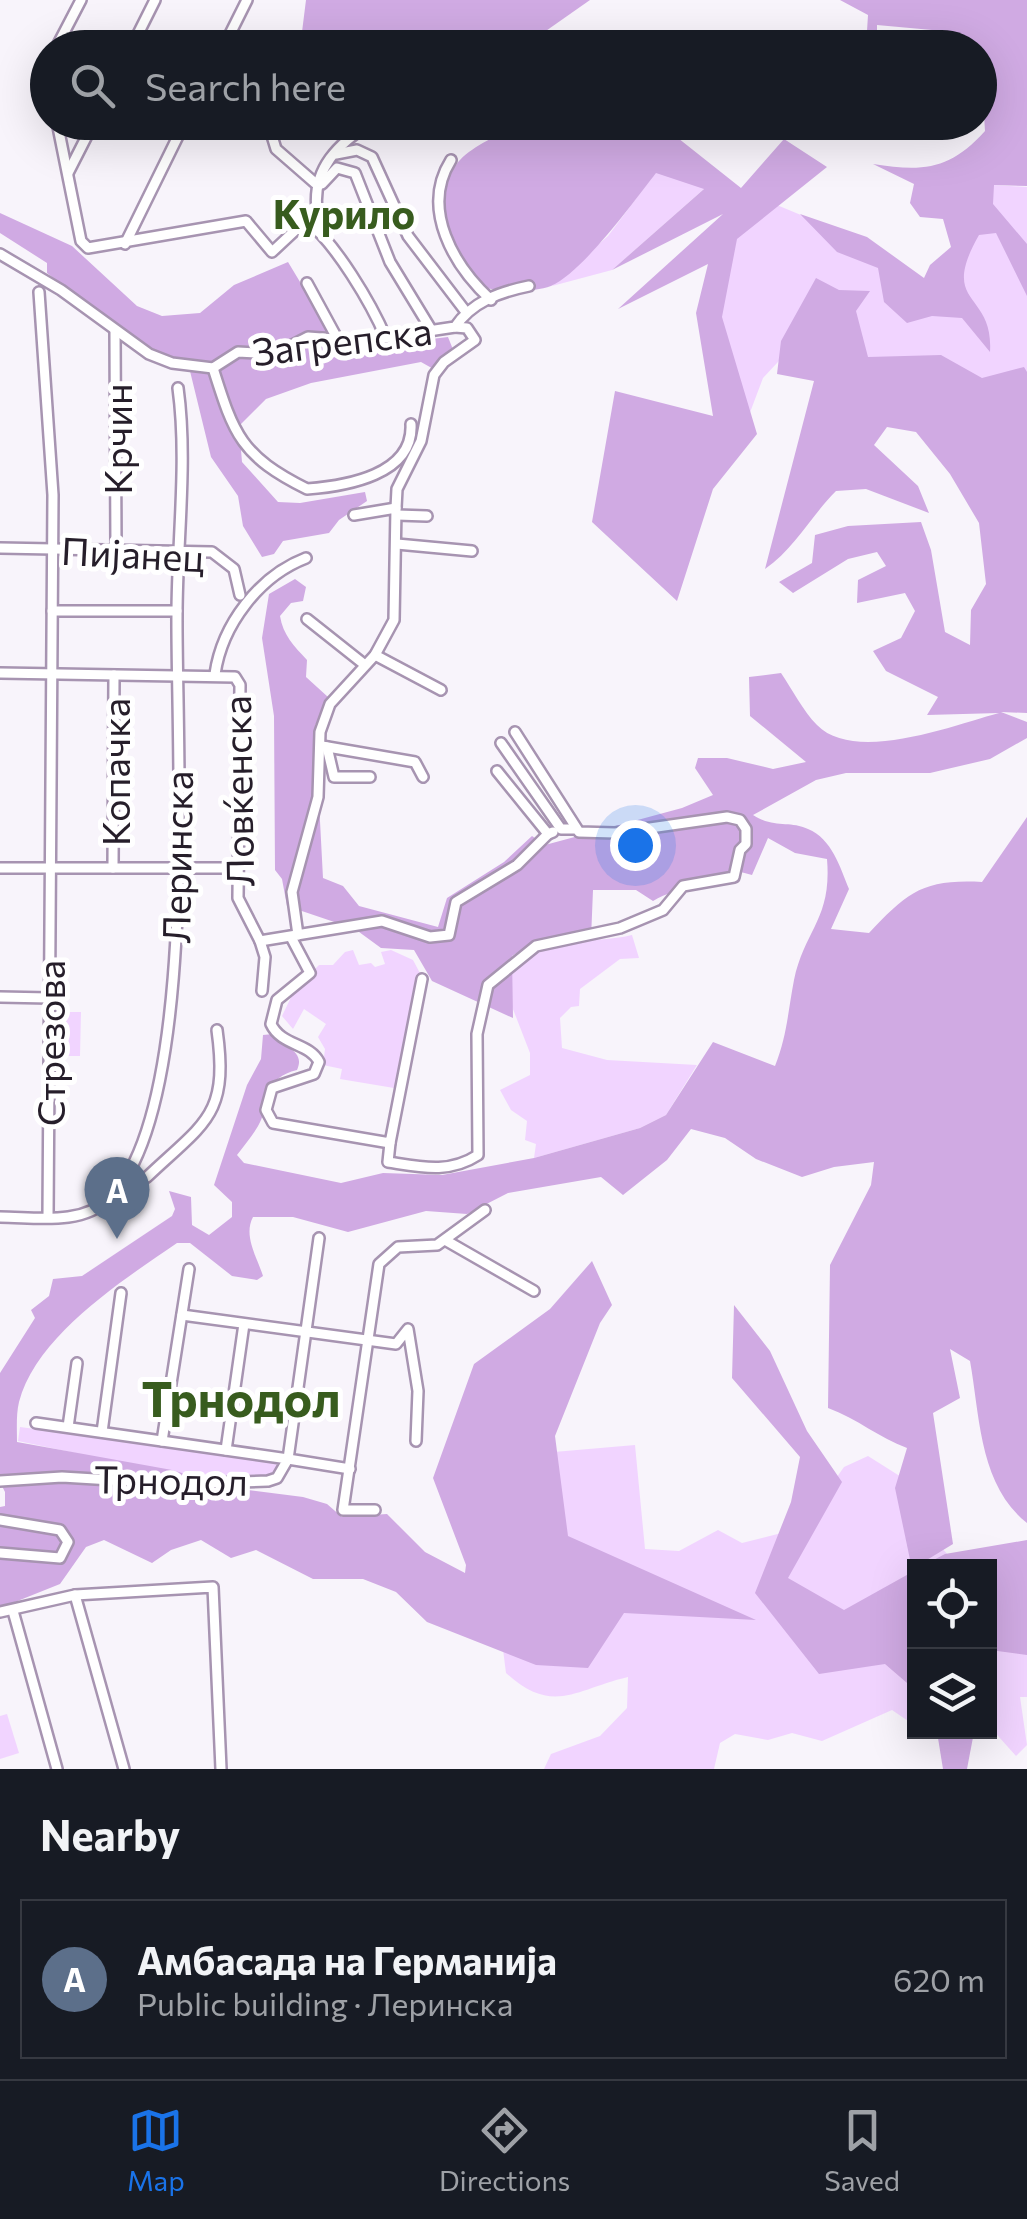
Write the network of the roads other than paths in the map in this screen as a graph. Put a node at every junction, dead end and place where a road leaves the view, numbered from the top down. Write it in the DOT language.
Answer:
graph roads {
  1 [pos="80,0"];
  2 [pos="155,0"];
  3 [pos="247,0"];
  4 [pos="65,30"];
  5 [pos="141,30"];
  6 [pos="232,30"];
  7 [pos="61,140"];
  8 [pos="85,140"];
  9 [pos="176,140"];
  10 [pos="273,140"];
  11 [pos="352,140"];
  12 [pos="336,154"];
  13 [pos="451,160"];
  14 [pos="68,174"];
  15 [pos="315,183"];
  16 [pos="307,222"];
  17 [pos="125,244"];
  18 [pos="0,254"];
  19 [pos="307,283"];
  20 [pos="529,286"];
  21 [pos="39,292"];
  22 [pos="491,300"];
  23 [pos="466,312"];
  24 [pos="455,327"];
  25 [pos="115,330"];
  26 [pos="432,331"];
  27 [pos="386,338"];
  28 [pos="338,340"];
  29 [pos="212,368"];
  30 [pos="178,388"];
  31 [pos="411,424"];
  32 [pos="396,512"];
  33 [pos="354,516"];
  34 [pos="427,516"];
  35 [pos="397,544"];
  36 [pos="0,548"];
  37 [pos="53,549"];
  38 [pos="116,549"];
  39 [pos="178,550"];
  40 [pos="472,551"];
  41 [pos="306,558"];
  42 [pos="240,595"];
  43 [pos="52,611"];
  44 [pos="177,612"];
  45 [pos="307,619"];
  46 [pos="375,655"];
  47 [pos="365,666"];
  48 [pos="0,673"];
  49 [pos="52,673"];
  50 [pos="177,674"];
  51 [pos="215,674"];
  52 [pos="114,675"];
  53 [pos="441,690"];
  54 [pos="515,732"];
  55 [pos="501,743"];
  56 [pos="324,746"];
  57 [pos="497,771"];
  58 [pos="370,777"];
  59 [pos="423,777"];
  60 [pos="561,829"];
  61 [pos="574,829"];
  62 [pos="548,834"];
  63 [pos="0,868"];
  64 [pos="50,868"];
  65 [pos="113,868"];
  66 [pos="176,868"];
  67 [pos="238,868"];
  68 [pos="295,937"];
  69 [pos="262,946"];
  70 [pos="422,980"];
  71 [pos="262,992"];
  72 [pos="0,997"];
  73 [pos="49,998"];
  74 [pos="217,1030"];
  75 [pos="390,1143"];
  76 [pos="127,1177"];
  77 [pos="485,1210"];
  78 [pos="0,1217"];
  79 [pos="48,1217"];
  80 [pos="319,1238"];
  81 [pos="445,1240"];
  82 [pos="189,1269"];
  83 [pos="534,1290"];
  84 [pos="121,1294"];
  85 [pos="182,1315"];
  86 [pos="244,1324"];
  87 [pos="305,1332"];
  88 [pos="368,1341"];
  89 [pos="77,1362"];
  90 [pos="36,1423"];
  91 [pos="68,1428"];
  92 [pos="102,1432"];
  93 [pos="162,1441"];
  94 [pos="416,1441"];
  95 [pos="226,1450"];
  96 [pos="288,1459"];
  97 [pos="350,1469"];
  98 [pos="0,1481"];
  99 [pos="375,1510"];
  100 [pos="0,1520"];
  101 [pos="0,1553"];
  102 [pos="75,1594"];
  103 [pos="13,1610"];
  104 [pos="0,1612"];
  105 [pos="57,1769"];
  106 [pos="124,1769"];
  107 [pos="221,1769"];
  1 -- 4 [label="street"];
  2 -- 5 [label="street"];
  3 -- 6 [label="street"];
  7 -- 14 [label="street"];
  8 -- 14 [label="street"];
  9 -- 17 [label="street"];
  10 -- 15 [label="street"];
  11 -- 12 [label="street"];
  12 -- 15 [label="street"];
  12 -- 23 [label="street"];
  13 -- 22 [label="street"];
  14 -- 17 [label="street"];
  15 -- 16 [label="street"];
  15 -- 26 [label="street"];
  16 -- 17 [label="street"];
  16 -- 27 [label="street"];
  18 -- 25 [label="street, Загрепска"];
  19 -- 28 [label="street"];
  20 -- 22 [label="street, Загрепска"];
  21 -- 37 [label="street, Стрезова"];
  22 -- 23 [label="street, Загрепска"];
  23 -- 24 [label="street, Загрепска"];
  24 -- 26 [label="street, Загрепска"];
  24 -- 32 [label="street"];
  25 -- 29 [label="street, Загрепска"];
  25 -- 38 [label="street, Крчин"];
  26 -- 27 [label="street, Загрепска"];
  27 -- 28 [label="street, Загрепска"];
  28 -- 29 [label="street, Загрепска"];
  29 -- 31 [label="street"];
  30 -- 39 [label="street, Леринска"];
  32 -- 33 [label="street"];
  32 -- 34 [label="street"];
  32 -- 35 [label="street"];
  35 -- 40 [label="street"];
  35 -- 46 [label="street"];
  36 -- 37 [label="street, Пијанец"];
  37 -- 38 [label="street, Пијанец"];
  37 -- 43 [label="street, Стрезова"];
  38 -- 39 [label="street, Пијанец"];
  39 -- 42 [label="street, Пијанец"];
  39 -- 44 [label="street, Леринска"];
  41 -- 51 [label="street, Ловќенска"];
  43 -- 44 [label="street"];
  43 -- 49 [label="street, Стрезова"];
  44 -- 50 [label="street, Леринска"];
  45 -- 47 [label="street"];
  46 -- 47 [label="street"];
  46 -- 53 [label="street"];
  47 -- 56 [label="street"];
  48 -- 49 [label="street, Ловќенска"];
  49 -- 52 [label="street, Ловќенска"];
  49 -- 64 [label="street, Стрезова"];
  50 -- 51 [label="street, Ловќенска"];
  50 -- 52 [label="street, Ловќенска"];
  50 -- 66 [label="street, Леринска"];
  51 -- 67 [label="street, Ловќенска"];
  52 -- 65 [label="street, Копачка"];
  54 -- 61 [label="street"];
  55 -- 60 [label="street"];
  56 -- 58 [label="street"];
  56 -- 59 [label="street"];
  56 -- 68 [label="street"];
  57 -- 62 [label="street"];
  60 -- 61 [label="street"];
  60 -- 62 [label="street"];
  61 -- 75 [label="street"];
  62 -- 68 [label="street, Ловќенска"];
  63 -- 64 [label="street"];
  64 -- 65 [label="street"];
  64 -- 73 [label="street, Стрезова"];
  65 -- 66 [label="street"];
  66 -- 67 [label="street"];
  66 -- 76 [label="street, Леринска"];
  67 -- 69 [label="street, Ловќенска"];
  68 -- 69 [label="street, Ловќенска"];
  68 -- 75 [label="street"];
  69 -- 71 [label="street"];
  70 -- 75 [label="street"];
  72 -- 73 [label="street"];
  73 -- 79 [label="street, Стрезова"];
  74 -- 76 [label="street"];
  76 -- 79 [label="street, Леринска"];
  77 -- 81 [label="street"];
  78 -- 79 [label="street, Леринска"];
  80 -- 87 [label="street"];
  81 -- 83 [label="street"];
  81 -- 88 [label="street"];
  82 -- 85 [label="street"];
  84 -- 92 [label="street"];
  85 -- 86 [label="street"];
  85 -- 93 [label="street"];
  86 -- 87 [label="street"];
  86 -- 95 [label="street"];
  87 -- 88 [label="street"];
  87 -- 96 [label="street"];
  88 -- 94 [label="street"];
  88 -- 97 [label="street"];
  89 -- 91 [label="street, Трнодол"];
  90 -- 91 [label="street, Трнодол"];
  91 -- 92 [label="street, Трнодол"];
  92 -- 93 [label="street, Трнодол"];
  93 -- 95 [label="street, Трнодол"];
  95 -- 96 [label="street, Трнодол"];
  96 -- 97 [label="street"];
  96 -- 98 [label="street, Трнодол"];
  97 -- 99 [label="street"];
  100 -- 101 [label="street"];
  102 -- 103 [label="street"];
  102 -- 106 [label="street"];
  102 -- 107 [label="street"];
  103 -- 104 [label="street"];
  103 -- 105 [label="street"];
}
